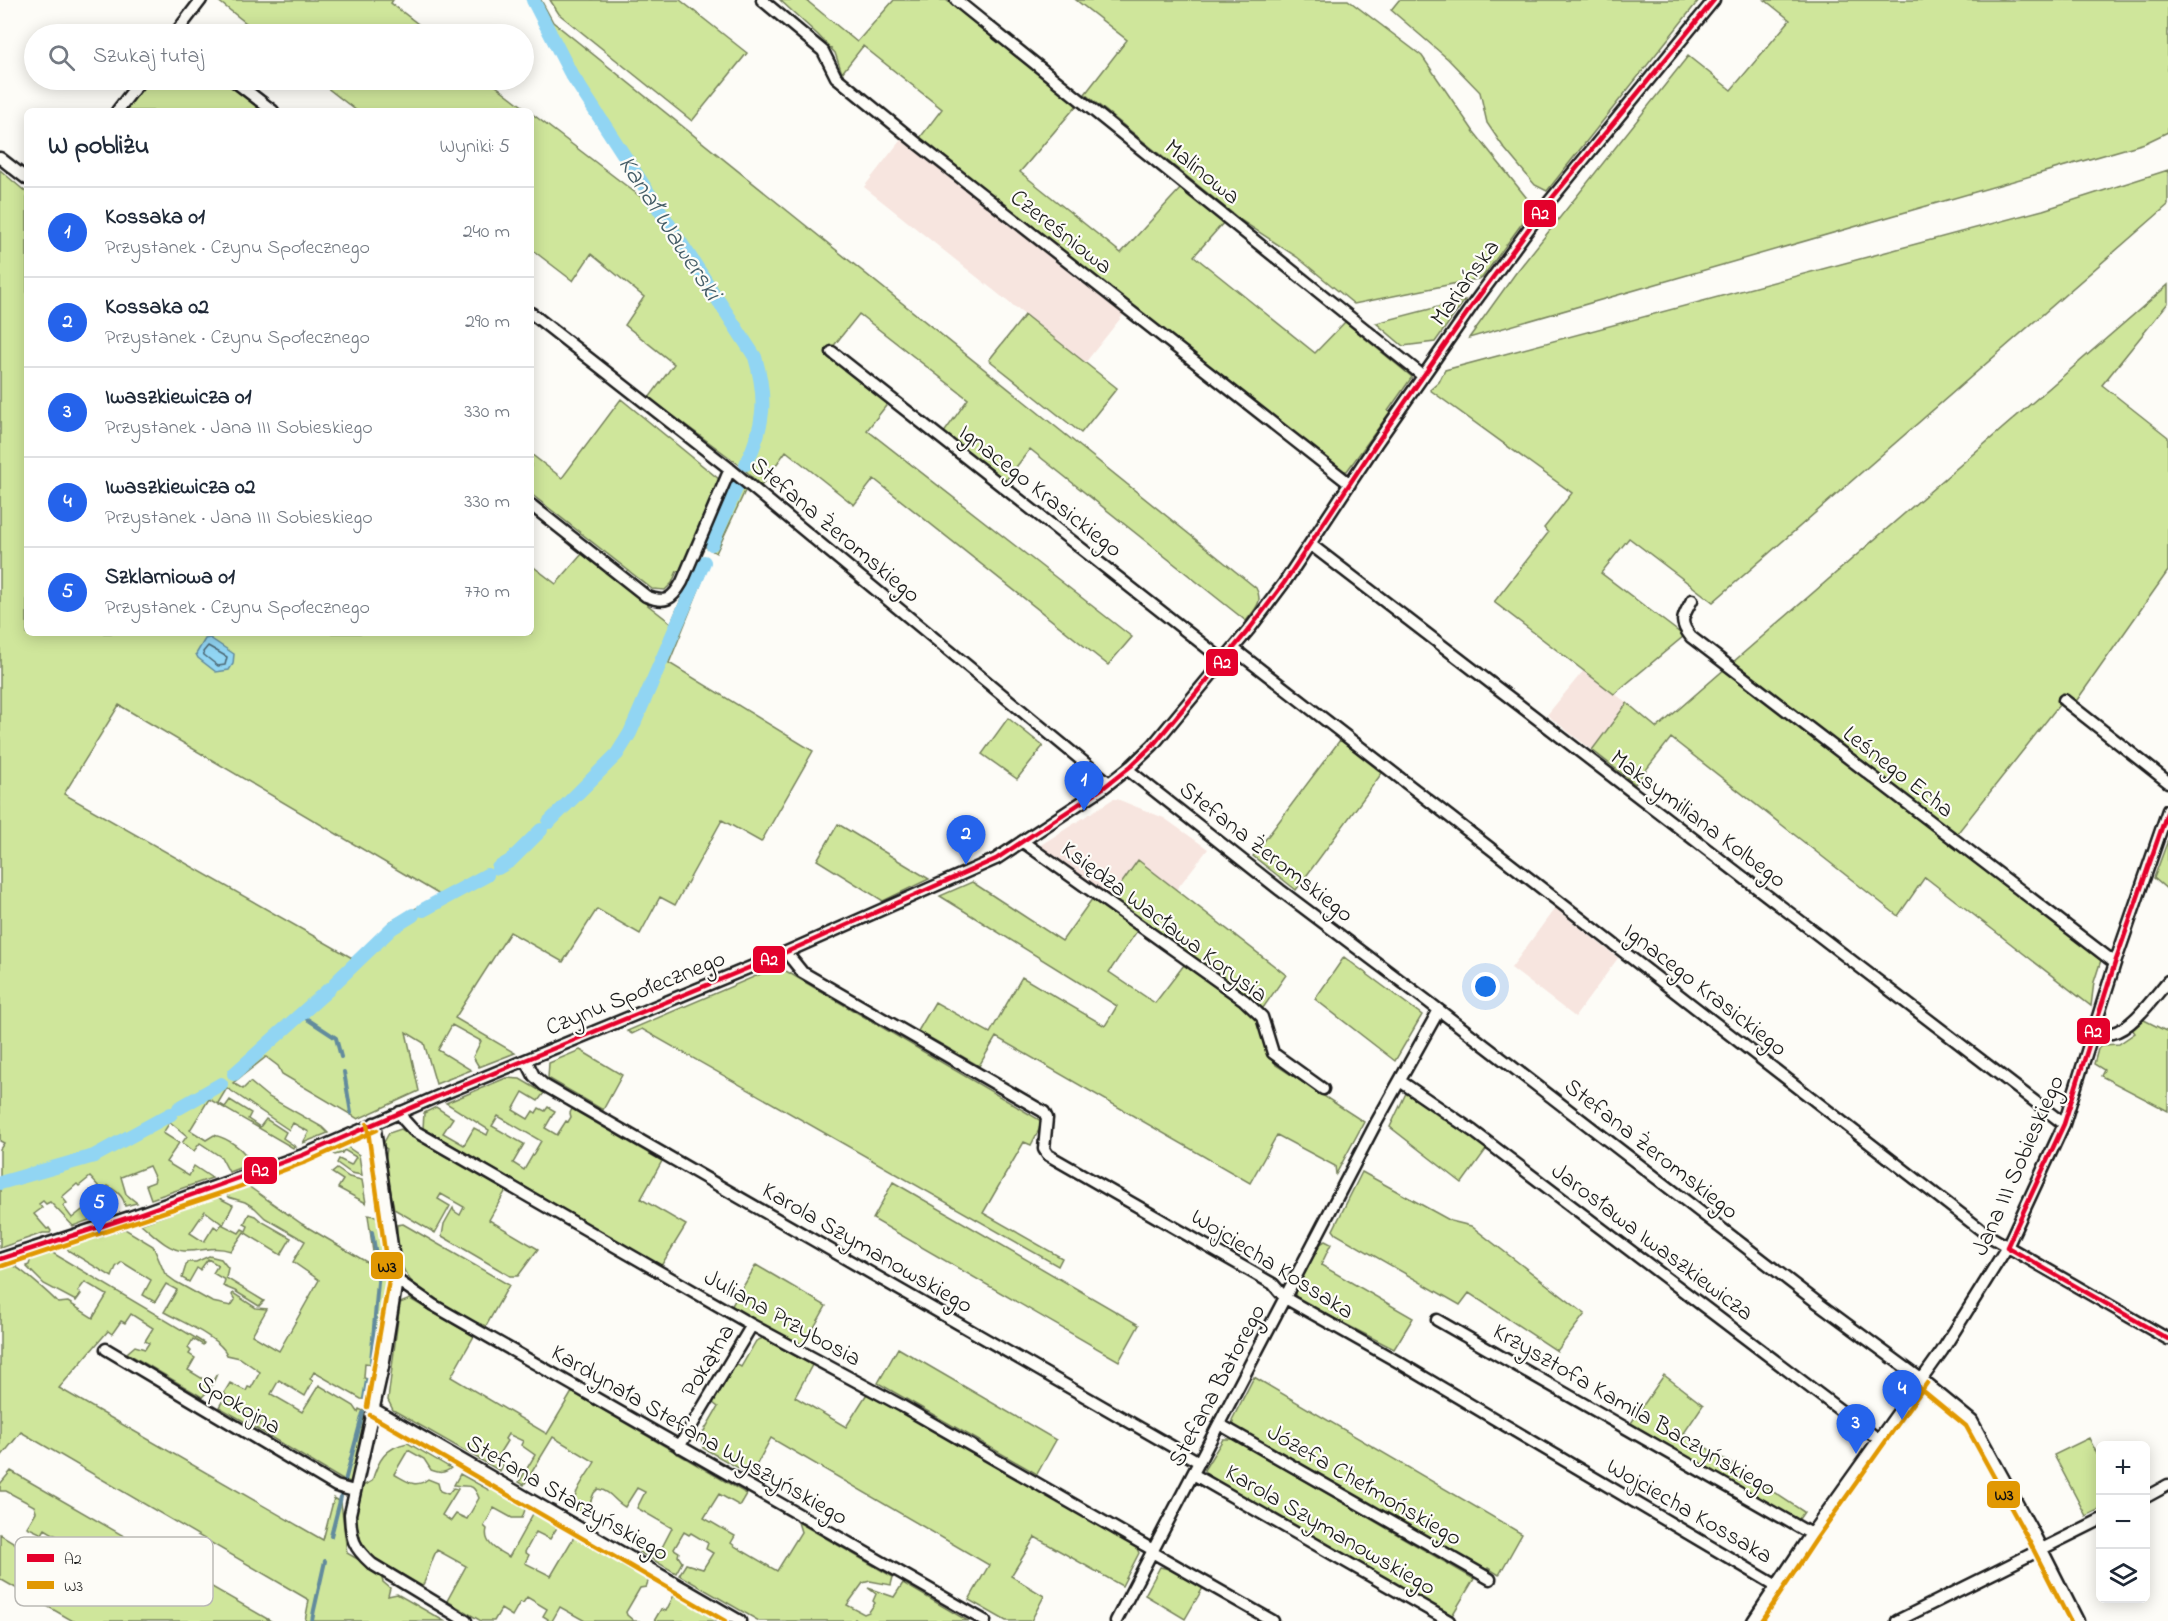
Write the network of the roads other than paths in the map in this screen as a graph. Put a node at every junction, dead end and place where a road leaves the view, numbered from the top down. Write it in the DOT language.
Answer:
graph roads {
  1 [pos="201,0"];
  2 [pos="762,0"];
  3 [pos="956,0"];
  4 [pos="1714,0"];
  5 [pos="183,24"];
  6 [pos="133,90"];
  7 [pos="246,90"];
  8 [pos="119,108"];
  9 [pos="269,108"];
  10 [pos="0,158"];
  11 [pos="24,177"];
  12 [pos="534,315"];
  13 [pos="832,352"];
  14 [pos="1423,376"];
  15 [pos="730,469"];
  16 [pos="1350,483"];
  17 [pos="534,507"];
  18 [pos="1310,544"];
  19 [pos="1692,600"];
  20 [pos="1234,649"];
  21 [pos="1224,661"];
  22 [pos="2064,700"];
  23 [pos="1127,769"];
  24 [pos="2168,782"];
  25 [pos="1109,783"];
  26 [pos="2168,810"];
  27 [pos="1023,842"];
  28 [pos="786,952"];
  29 [pos="2115,963"];
  30 [pos="2168,981"];
  31 [pos="1439,1010"];
  32 [pos="2093,1032"];
  33 [pos="526,1060"];
  34 [pos="1400,1081"];
  35 [pos="1323,1089"];
  36 [pos="400,1112"];
  37 [pos="374,1123"];
  38 [pos="2064,1124"];
  39 [pos="2007,1247"];
  40 [pos="0,1259"];
  41 [pos="397,1281"];
  42 [pos="1285,1298"];
  43 [pos="1437,1320"];
  44 [pos="752,1325"];
  45 [pos="2168,1339"];
  46 [pos="105,1349"];
  47 [pos="1921,1379"];
  48 [pos="374,1409"];
  49 [pos="1219,1424"];
  50 [pos="1878,1439"];
  51 [pos="679,1447"];
  52 [pos="1199,1462"];
  53 [pos="1193,1474"];
  54 [pos="2168,1485"];
  55 [pos="354,1491"];
  56 [pos="2149,1495"];
  57 [pos="2096,1522"];
  58 [pos="1811,1534"];
  59 [pos="2042,1549"];
  60 [pos="1153,1551"];
  61 [pos="1490,1579"];
  62 [pos="1777,1586"];
  63 [pos="466,1621"];
  64 [pos="740,1621"];
  65 [pos="985,1621"];
  66 [pos="1116,1621"];
  67 [pos="1273,1621"];
  68 [pos="1449,1621"];
  69 [pos="1753,1621"];
  70 [pos="1897,1621"];
  71 [pos="2078,1621"];
  1 -- 5 [label="street"];
  2 -- 16 [label="street, Czereśniowa"];
  3 -- 14 [label="street, Malinowa"];
  4 -- 14 [label="street, Mariańska"];
  6 -- 8 [label="street"];
  7 -- 9 [label="street"];
  10 -- 11 [label="street"];
  12 -- 15 [label="street, Stefana Żeromskiego"];
  13 -- 21 [label="street, Ignacego Krasickiego"];
  14 -- 16 [label="street, Mariańska"];
  15 -- 17 [label="street"];
  15 -- 25 [label="street, Stefana Żeromskiego"];
  16 -- 18 [label="street, Mariańska"];
  18 -- 20 [label="street, Czynu Społecznego"];
  18 -- 38 [label="street, Maksymiliana Kolbego"];
  19 -- 29 [label="street, Leśnego Echa"];
  20 -- 21 [label="street, Czynu Społecznego"];
  20 -- 39 [label="street, Ignacego Krasickiego"];
  21 -- 23 [label="street, Czynu Społecznego"];
  22 -- 24 [label="street"];
  23 -- 25 [label="street, Czynu Społecznego"];
  23 -- 31 [label="street, Stefana Żeromskiego"];
  25 -- 27 [label="street, Czynu Społecznego"];
  26 -- 29 [label="street, Jana III Sobieskiego"];
  27 -- 28 [label="street, Czynu Społecznego"];
  27 -- 35 [label="street, Księdza Wacława Korysia"];
  28 -- 33 [label="street, Czynu Społecznego"];
  28 -- 42 [label="street, Wojciecha Kossaka"];
  29 -- 32 [label="street, Jana III Sobieskiego"];
  30 -- 32 [label="street"];
  31 -- 34 [label="street, Stefana Batorego"];
  31 -- 47 [label="street, Stefana Żeromskiego"];
  32 -- 38 [label="street, Jana III Sobieskiego"];
  33 -- 36 [label="street, Czynu Społecznego"];
  33 -- 52 [label="street, Karola Szymanowskiego"];
  34 -- 42 [label="street, Stefana Batorego"];
  34 -- 50 [label="street, Jarosława Iwaszkiewicza"];
  36 -- 37 [label="street, Czynu Społecznego"];
  36 -- 44 [label="street, Juliana Przybosia"];
  37 -- 40 [label="street, Czynu Społecznego"];
  37 -- 41 [label="street"];
  38 -- 39 [label="street, Jana III Sobieskiego"];
  39 -- 45 [label="street, Ignacego Krasickiego"];
  39 -- 47 [label="street, Jana III Sobieskiego"];
  41 -- 48 [label="street"];
  41 -- 51 [label="street, Kardynała Stefana Wyszyńskiego"];
  42 -- 49 [label="street, Stefana Batorego"];
  42 -- 62 [label="street, Wojciecha Kossaka"];
  43 -- 58 [label="street, Krzysztofa Kamila Baczyńskiego"];
  44 -- 51 [label="street, Pokątna"];
  44 -- 60 [label="street, Juliana Przybosia"];
  46 -- 55 [label="street, Spokojna"];
  47 -- 50 [label="street, Jana III Sobieskiego"];
  47 -- 59 [label="street, Stefana Żeromskiego"];
  48 -- 55 [label="street"];
  48 -- 64 [label="street, Stefana Starzyńskiego"];
  49 -- 52 [label="street, Stefana Batorego"];
  49 -- 61 [label="street, Józefa Chełmońskiego"];
  50 -- 58 [label="street, Jana III Sobieskiego"];
  51 -- 65 [label="street, Kardynała Stefana Wyszyńskiego"];
  52 -- 53 [label="street, Stefana Batorego"];
  53 -- 60 [label="street, Stefana Batorego"];
  53 -- 68 [label="street, Karola Szymanowskiego"];
  54 -- 56 [label="street"];
  55 -- 63 [label="street"];
  57 -- 59 [label="street"];
  58 -- 62 [label="street, Jana III Sobieskiego"];
  59 -- 70 [label="street"];
  59 -- 71 [label="street, Stefana Żeromskiego"];
  60 -- 66 [label="street, Stefana Batorego"];
  60 -- 67 [label="street, Juliana Przybosia"];
  62 -- 69 [label="street, Jana III Sobieskiego"];
}
